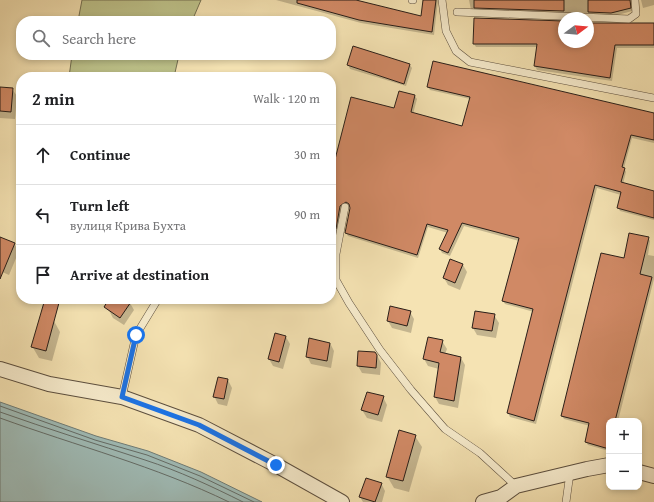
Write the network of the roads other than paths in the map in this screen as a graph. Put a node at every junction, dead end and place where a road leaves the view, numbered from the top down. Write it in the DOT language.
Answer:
graph roads {
  1 [pos="442,0"];
  2 [pos="635,0"];
  3 [pos="457,12"];
  4 [pos="654,98"];
  5 [pos="345,207"];
  6 [pos="155,304"];
  7 [pos="0,369"];
  8 [pos="122,397"];
  9 [pos="606,466"];
  10 [pos="570,473"];
  11 [pos="642,473"];
  12 [pos="654,476"];
  13 [pos="516,486"];
  14 [pos="342,502"];
  15 [pos="483,502"];
  16 [pos="566,502"];
  1 -- 4 [label="lane"];
  2 -- 3 [label="lane"];
  5 -- 13 [label="lane"];
  6 -- 8 [label="lane"];
  7 -- 8 [label="street"];
  8 -- 14 [label="street"];
  9 -- 10 [label="street"];
  10 -- 13 [label="street"];
  10 -- 16 [label="lane"];
  11 -- 12 [label="street"];
  13 -- 15 [label="street"];
}
